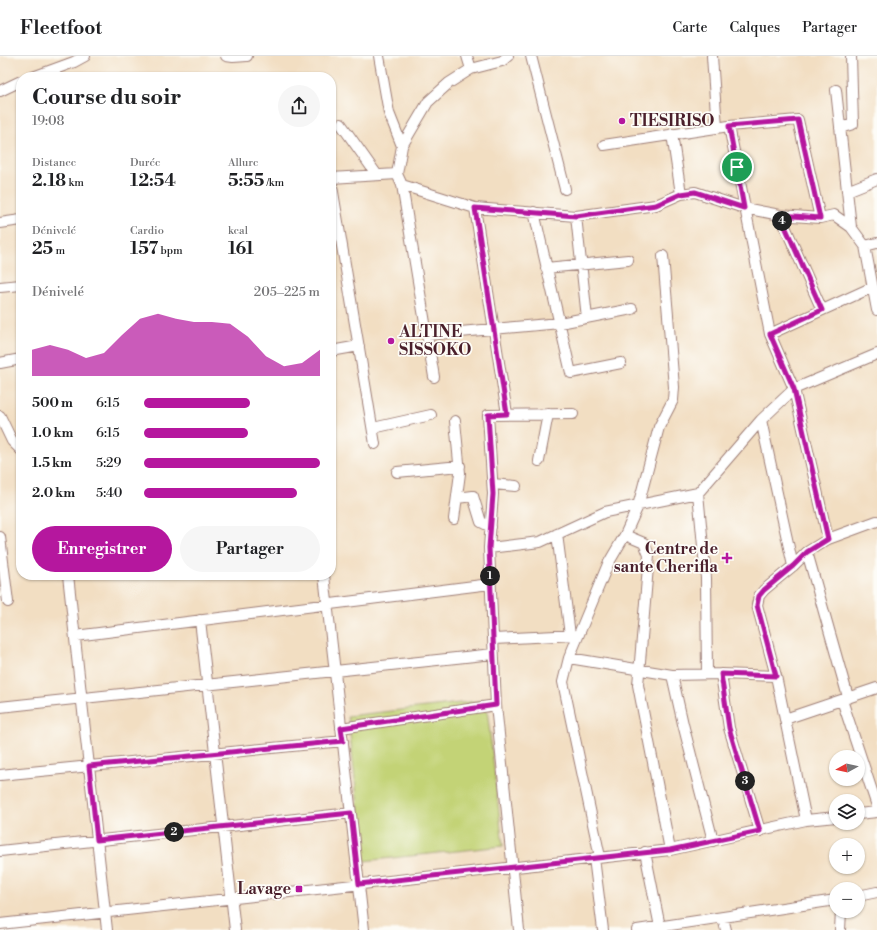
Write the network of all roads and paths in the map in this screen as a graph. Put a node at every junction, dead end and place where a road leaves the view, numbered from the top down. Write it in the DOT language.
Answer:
graph roads {
  1 [pos="85,56"];
  2 [pos="226,56"];
  3 [pos="243,56"];
  4 [pos="379,56"];
  5 [pos="467,56"];
  6 [pos="508,56"];
  7 [pos="530,56"];
  8 [pos="712,56"];
  9 [pos="851,56"];
  10 [pos="471,69"];
  11 [pos="47,72"];
  12 [pos="16,84"];
  13 [pos="836,90"];
  14 [pos="0,91"];
  15 [pos="342,124"];
  16 [pos="729,126"];
  17 [pos="717,128"];
  18 [pos="840,128"];
  19 [pos="672,134"];
  20 [pos="604,145"];
  21 [pos="402,146"];
  22 [pos="397,174"];
  23 [pos="377,175"];
  24 [pos="336,179"];
  25 [pos="877,179"];
  26 [pos="402,185"];
  27 [pos="565,189"];
  28 [pos="847,191"];
  29 [pos="681,194"];
  30 [pos="475,208"];
  31 [pos="744,208"];
  32 [pos="336,209"];
  33 [pos="534,212"];
  34 [pos="780,215"];
  35 [pos="576,216"];
  36 [pos="820,218"];
  37 [pos="16,221"];
  38 [pos="0,223"];
  39 [pos="851,227"];
  40 [pos="877,243"];
  41 [pos="865,246"];
  42 [pos="662,256"];
  43 [pos="628,260"];
  44 [pos="581,264"];
  45 [pos="546,268"];
  46 [pos="16,285"];
  47 [pos="0,287"];
  48 [pos="873,287"];
  49 [pos="632,309"];
  50 [pos="822,310"];
  51 [pos="877,310"];
  52 [pos="587,318"];
  53 [pos="560,324"];
  54 [pos="494,329"];
  55 [pos="770,334"];
  56 [pos="427,335"];
  57 [pos="359,346"];
  58 [pos="336,350"];
  59 [pos="877,354"];
  60 [pos="16,360"];
  61 [pos="621,362"];
  62 [pos="0,363"];
  63 [pos="434,377"];
  64 [pos="794,389"];
  65 [pos="507,414"];
  66 [pos="548,414"];
  67 [pos="573,414"];
  68 [pos="432,415"];
  69 [pos="0,416"];
  70 [pos="761,420"];
  71 [pos="455,421"];
  72 [pos="373,428"];
  73 [pos="375,444"];
  74 [pos="16,445"];
  75 [pos="539,461"];
  76 [pos="460,466"];
  77 [pos="397,472"];
  78 [pos="493,484"];
  79 [pos="516,486"];
  80 [pos="698,493"];
  81 [pos="457,498"];
  82 [pos="638,506"];
  83 [pos="454,520"];
  84 [pos="877,520"];
  85 [pos="491,527"];
  86 [pos="557,534"];
  87 [pos="624,535"];
  88 [pos="0,537"];
  89 [pos="828,539"];
  90 [pos="489,548"];
  91 [pos="807,552"];
  92 [pos="793,566"];
  93 [pos="69,580"];
  94 [pos="325,580"];
  95 [pos="490,584"];
  96 [pos="8,602"];
  97 [pos="327,604"];
  98 [pos="200,620"];
  99 [pos="574,635"];
  100 [pos="75,636"];
  101 [pos="493,639"];
  102 [pos="493,654"];
  103 [pos="569,658"];
  104 [pos="640,670"];
  105 [pos="335,671"];
  106 [pos="707,674"];
  107 [pos="721,674"];
  108 [pos="672,675"];
  109 [pos="776,676"];
  110 [pos="208,685"];
  111 [pos="877,688"];
  112 [pos="81,698"];
  113 [pos="845,699"];
  114 [pos="496,705"];
  115 [pos="0,707"];
  116 [pos="785,719"];
  117 [pos="341,728"];
  118 [pos="343,741"];
  119 [pos="216,754"];
  120 [pos="89,766"];
  121 [pos="0,775"];
  122 [pos="877,806"];
  123 [pos="877,812"];
  124 [pos="351,813"];
  125 [pos="865,813"];
  126 [pos="829,817"];
  127 [pos="806,820"];
  128 [pos="224,826"];
  129 [pos="760,831"];
  130 [pos="97,840"];
  131 [pos="713,841"];
  132 [pos="670,850"];
  133 [pos="0,851"];
  134 [pos="645,852"];
  135 [pos="597,858"];
  136 [pos="513,867"];
  137 [pos="359,884"];
  138 [pos="877,892"];
  139 [pos="865,895"];
  140 [pos="232,898"];
  141 [pos="829,901"];
  142 [pos="105,912"];
  143 [pos="724,918"];
  144 [pos="841,918"];
  145 [pos="0,924"];
  146 [pos="660,927"];
  147 [pos="107,930"];
  148 [pos="235,930"];
  149 [pos="364,930"];
  150 [pos="519,930"];
  151 [pos="603,930"];
  152 [pos="637,930"];
  153 [pos="726,930"];
  154 [pos="840,930"];
  1 -- 11 [label="street"];
  2 -- 3 [label="street"];
  4 -- 21 [label="street"];
  5 -- 10 [label="street"];
  6 -- 10 [label="street"];
  7 -- 27 [label="street"];
  8 -- 17 [label="street"];
  9 -- 18 [label="street"];
  10 -- 21 [label="street"];
  12 -- 14 [label="street"];
  13 -- 18 [label="street"];
  15 -- 23 [label="street"];
  16 -- 17 [label="street"];
  16 -- 31 [label="street"];
  16 -- 36 [label="street"];
  17 -- 19 [label="street"];
  18 -- 28 [label="street"];
  19 -- 20 [label="street"];
  19 -- 29 [label="street"];
  21 -- 22 [label="street"];
  22 -- 23 [label="street"];
  22 -- 26 [label="street"];
  23 -- 24 [label="street"];
  25 -- 28 [label="street"];
  26 -- 30 [label="street"];
  26 -- 56 [label="street"];
  28 -- 39 [label="street"];
  29 -- 31 [label="street"];
  29 -- 35 [label="street"];
  30 -- 33 [label="street"];
  30 -- 54 [label="street"];
  31 -- 34 [label="street"];
  31 -- 55 [label="street"];
  32 -- 57 [label="street"];
  33 -- 35 [label="street"];
  33 -- 45 [label="street"];
  34 -- 36 [label="street"];
  34 -- 50 [label="street"];
  35 -- 44 [label="street"];
  36 -- 39 [label="street"];
  37 -- 38 [label="street"];
  39 -- 41 [label="street"];
  40 -- 41 [label="street"];
  41 -- 48 [label="street"];
  42 -- 82 [label="street"];
  43 -- 44 [label="street"];
  44 -- 45 [label="street"];
  44 -- 52 [label="street"];
  45 -- 53 [label="street"];
  46 -- 47 [label="street"];
  48 -- 50 [label="street"];
  48 -- 51 [label="street"];
  49 -- 52 [label="street"];
  50 -- 55 [label="street"];
  52 -- 53 [label="street"];
  53 -- 54 [label="street"];
  53 -- 61 [label="street"];
  54 -- 56 [label="street"];
  54 -- 65 [label="street"];
  55 -- 64 [label="street"];
  56 -- 63 [label="street"];
  57 -- 58 [label="street"];
  57 -- 72 [label="street"];
  59 -- 64 [label="street"];
  60 -- 62 [label="street"];
  64 -- 70 [label="street"];
  64 -- 89 [label="street"];
  65 -- 66 [label="street"];
  65 -- 78 [label="street"];
  66 -- 67 [label="street"];
  66 -- 75 [label="street"];
  68 -- 72 [label="street"];
  69 -- 74 [label="street"];
  70 -- 80 [label="street"];
  70 -- 92 [label="street"];
  71 -- 76 [label="street"];
  72 -- 73 [label="street"];
  76 -- 77 [label="street"];
  76 -- 81 [label="street"];
  78 -- 79 [label="street"];
  78 -- 85 [label="street"];
  80 -- 82 [label="street"];
  80 -- 106 [label="street"];
  81 -- 83 [label="street"];
  81 -- 85 [label="street"];
  82 -- 86 [label="street"];
  82 -- 87 [label="street"];
  84 -- 89 [label="street"];
  85 -- 90 [label="street"];
  86 -- 90 [label="street"];
  86 -- 99 [label="street"];
  87 -- 99 [label="street"];
  87 -- 104 [label="street"];
  88 -- 96 [label="street"];
  89 -- 91 [label="street"];
  90 -- 95 [label="street"];
  91 -- 92 [label="street"];
  91 -- 113 [label="street"];
  92 -- 109 [label="street"];
  93 -- 100 [label="street"];
  94 -- 97 [label="street"];
  95 -- 97 [label="street"];
  95 -- 101 [label="street"];
  97 -- 98 [label="street"];
  97 -- 105 [label="street"];
  98 -- 100 [label="street"];
  98 -- 110 [label="street"];
  99 -- 101 [label="street"];
  99 -- 103 [label="street"];
  100 -- 112 [label="street"];
  101 -- 102 [label="street"];
  102 -- 105 [label="street"];
  102 -- 114 [label="street"];
  103 -- 104 [label="street"];
  103 -- 135 [label="street"];
  104 -- 108 [label="street"];
  104 -- 132 [label="street"];
  105 -- 110 [label="street"];
  105 -- 117 [label="street"];
  106 -- 107 [label="street"];
  106 -- 108 [label="street"];
  107 -- 109 [label="street"];
  107 -- 129 [label="street"];
  108 -- 131 [label="street"];
  109 -- 116 [label="street"];
  110 -- 112 [label="street"];
  110 -- 119 [label="street"];
  111 -- 113 [label="street"];
  112 -- 115 [label="street"];
  112 -- 120 [label="street"];
  113 -- 116 [label="street"];
  113 -- 122 [label="street"];
  114 -- 117 [label="street"];
  114 -- 136 [label="street"];
  116 -- 127 [label="street"];
  117 -- 118 [label="street"];
  118 -- 119 [label="street"];
  118 -- 124 [label="street"];
  119 -- 120 [label="street"];
  119 -- 128 [label="street"];
  120 -- 121 [label="street"];
  120 -- 130 [label="street"];
  123 -- 125 [label="street"];
  124 -- 128 [label="street"];
  124 -- 137 [label="street"];
  126 -- 127 [label="street"];
  127 -- 129 [label="street"];
  128 -- 130 [label="street"];
  128 -- 140 [label="street"];
  129 -- 131 [label="street"];
  130 -- 133 [label="street"];
  130 -- 142 [label="street"];
  131 -- 132 [label="street"];
  132 -- 134 [label="street"];
  134 -- 135 [label="street"];
  134 -- 146 [label="street"];
  135 -- 136 [label="street"];
  135 -- 151 [label="street"];
  136 -- 137 [label="street"];
  136 -- 150 [label="street"];
  137 -- 140 [label="street"];
  137 -- 149 [label="street"];
  138 -- 139 [label="street"];
  140 -- 142 [label="street"];
  140 -- 148 [label="street"];
  141 -- 143 [label="street"];
  142 -- 145 [label="street"];
  142 -- 147 [label="street"];
  143 -- 146 [label="street"];
  143 -- 153 [label="street"];
  144 -- 154 [label="street"];
  146 -- 152 [label="street"];
}
